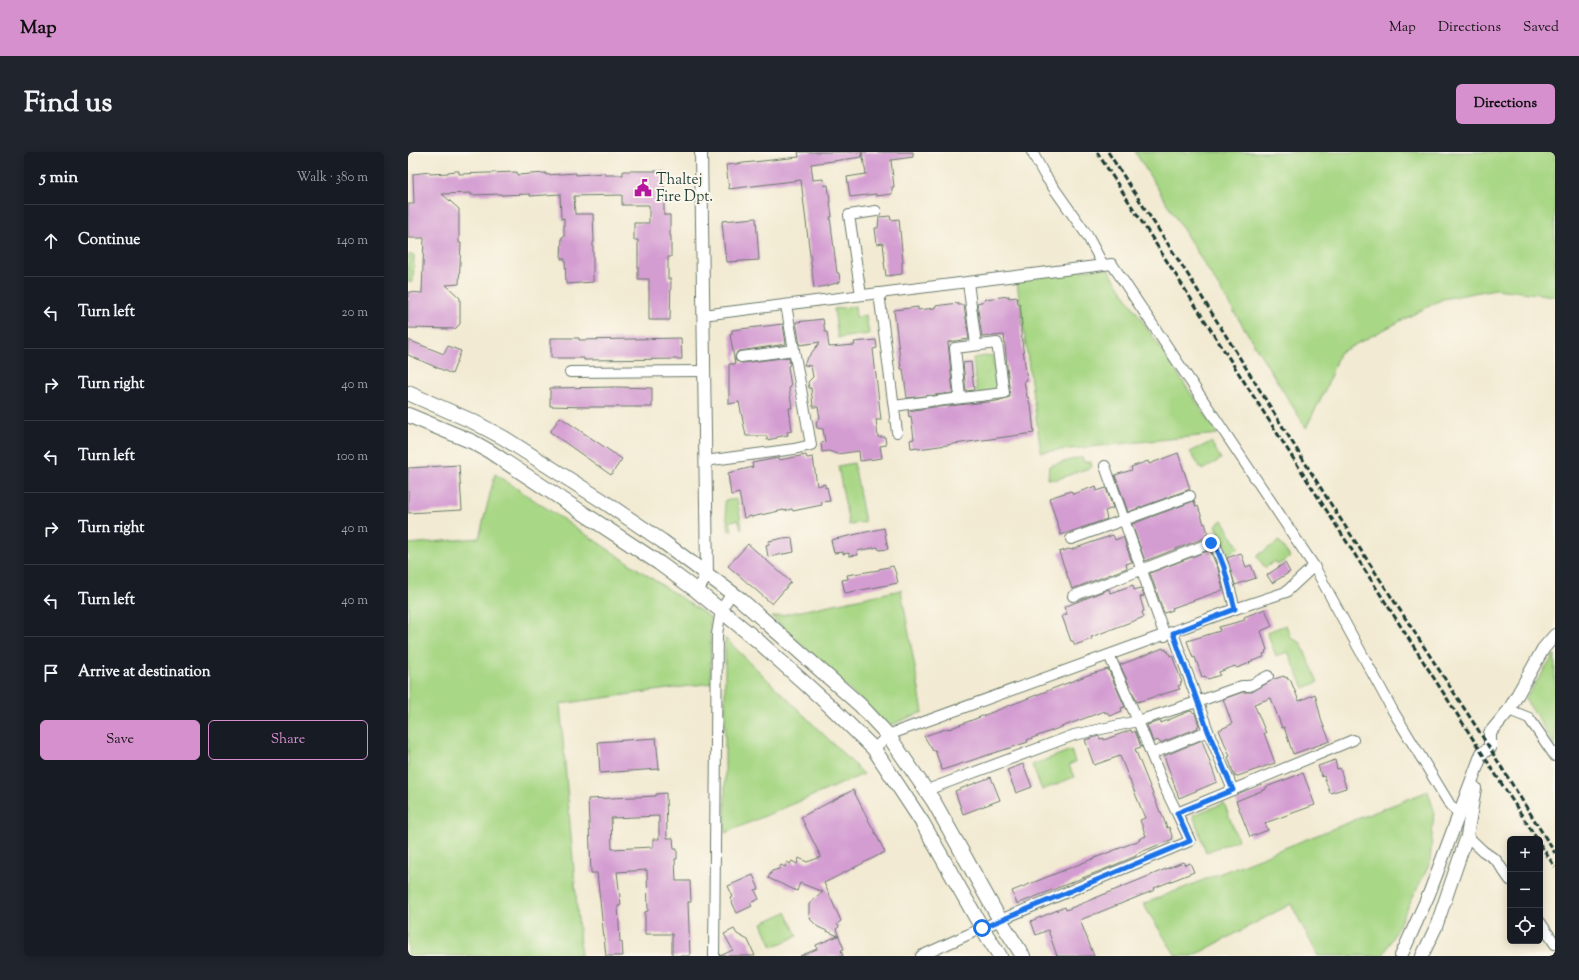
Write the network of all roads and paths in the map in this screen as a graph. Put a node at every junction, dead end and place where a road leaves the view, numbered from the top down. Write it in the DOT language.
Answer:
graph roads {
  1 [pos="702,152"];
  2 [pos="1032,152"];
  3 [pos="876,211"];
  4 [pos="1103,265"];
  5 [pos="968,282"];
  6 [pos="880,293"];
  7 [pos="861,295"];
  8 [pos="786,305"];
  9 [pos="703,315"];
  10 [pos="976,346"];
  11 [pos="794,350"];
  12 [pos="741,357"];
  13 [pos="704,371"];
  14 [pos="570,372"];
  15 [pos="408,393"];
  16 [pos="960,398"];
  17 [pos="894,406"];
  18 [pos="408,415"];
  19 [pos="898,432"];
  20 [pos="705,461"];
  21 [pos="1105,466"];
  22 [pos="1190,496"];
  23 [pos="1124,520"];
  24 [pos="1071,539"];
  25 [pos="1314,566"];
  26 [pos="1142,571"];
  27 [pos="707,574"];
  28 [pos="697,591"];
  29 [pos="732,593"];
  30 [pos="1073,596"];
  31 [pos="1235,609"];
  32 [pos="722,610"];
  33 [pos="1169,634"];
  34 [pos="1555,635"];
  35 [pos="1109,655"];
  36 [pos="1268,676"];
  37 [pos="1198,702"];
  38 [pos="1509,710"];
  39 [pos="1138,721"];
  40 [pos="1208,731"];
  41 [pos="888,735"];
  42 [pos="1353,740"];
  43 [pos="874,749"];
  44 [pos="1151,754"];
  45 [pos="1555,756"];
  46 [pos="1478,765"];
  47 [pos="927,790"];
  48 [pos="1233,790"];
  49 [pos="1177,813"];
  50 [pos="1459,814"];
  51 [pos="1467,836"];
  52 [pos="1507,876"];
  53 [pos="1000,920"];
  54 [pos="1543,926"];
  55 [pos="982,928"];
  56 [pos="1555,944"];
  57 [pos="714,956"];
  58 [pos="921,956"];
  59 [pos="1000,956"];
  60 [pos="1023,956"];
  61 [pos="1401,956"];
  62 [pos="1422,956"];
  1 -- 9 [label="street"];
  2 -- 4 [label="street"];
  3 -- 7 [label="street"];
  4 -- 5 [label="street"];
  4 -- 25 [label="street"];
  5 -- 6 [label="street"];
  5 -- 10 [label="street"];
  6 -- 7 [label="street"];
  6 -- 17 [label="street"];
  7 -- 8 [label="street"];
  8 -- 9 [label="street"];
  8 -- 11 [label="street"];
  9 -- 13 [label="street"];
  10 -- 16 [label="street"];
  10 -- 16 [label="street"];
  11 -- 12 [label="street"];
  11 -- 20 [label="street"];
  13 -- 14 [label="street"];
  13 -- 20 [label="street"];
  15 -- 27 [label="main road"];
  16 -- 17 [label="street"];
  17 -- 19 [label="street"];
  18 -- 28 [label="main road"];
  20 -- 27 [label="street"];
  21 -- 23 [label="street"];
  22 -- 23 [label="street"];
  23 -- 24 [label="street"];
  23 -- 26 [label="street"];
  25 -- 31 [label="street"];
  25 -- 50 [label="street"];
  26 -- 30 [label="street"];
  26 -- 31 [label="street"];
  26 -- 33 [label="street"];
  27 -- 28 [label="street"];
  27 -- 29 [label="main road"];
  28 -- 32 [label="main road"];
  29 -- 32 [label="street"];
  29 -- 41 [label="main road"];
  31 -- 33 [label="street"];
  32 -- 43 [label="main road"];
  32 -- 57 [label="street"];
  33 -- 35 [label="street"];
  33 -- 37 [label="street"];
  34 -- 38 [label="street"];
  35 -- 39 [label="street"];
  35 -- 41 [label="street"];
  36 -- 37 [label="street"];
  37 -- 39 [label="street"];
  37 -- 40 [label="street"];
  38 -- 45 [label="street"];
  38 -- 46 [label="street"];
  39 -- 44 [label="street"];
  39 -- 47 [label="street"];
  40 -- 44 [label="street"];
  40 -- 48 [label="street"];
  41 -- 43 [label="street"];
  41 -- 47 [label="main road"];
  42 -- 48 [label="street"];
  43 -- 55 [label="main road"];
  44 -- 49 [label="street"];
  46 -- 50 [label="street"];
  46 -- 51 [label="street"];
  47 -- 53 [label="main road"];
  48 -- 49 [label="street"];
  49 -- 53 [label="street"];
  50 -- 61 [label="street"];
  51 -- 52 [label="street"];
  51 -- 62 [label="street"];
  53 -- 55 [label="street"];
  53 -- 60 [label="main road"];
  54 -- 56 [label="street"];
  55 -- 58 [label="street"];
  55 -- 59 [label="main road"];
}
